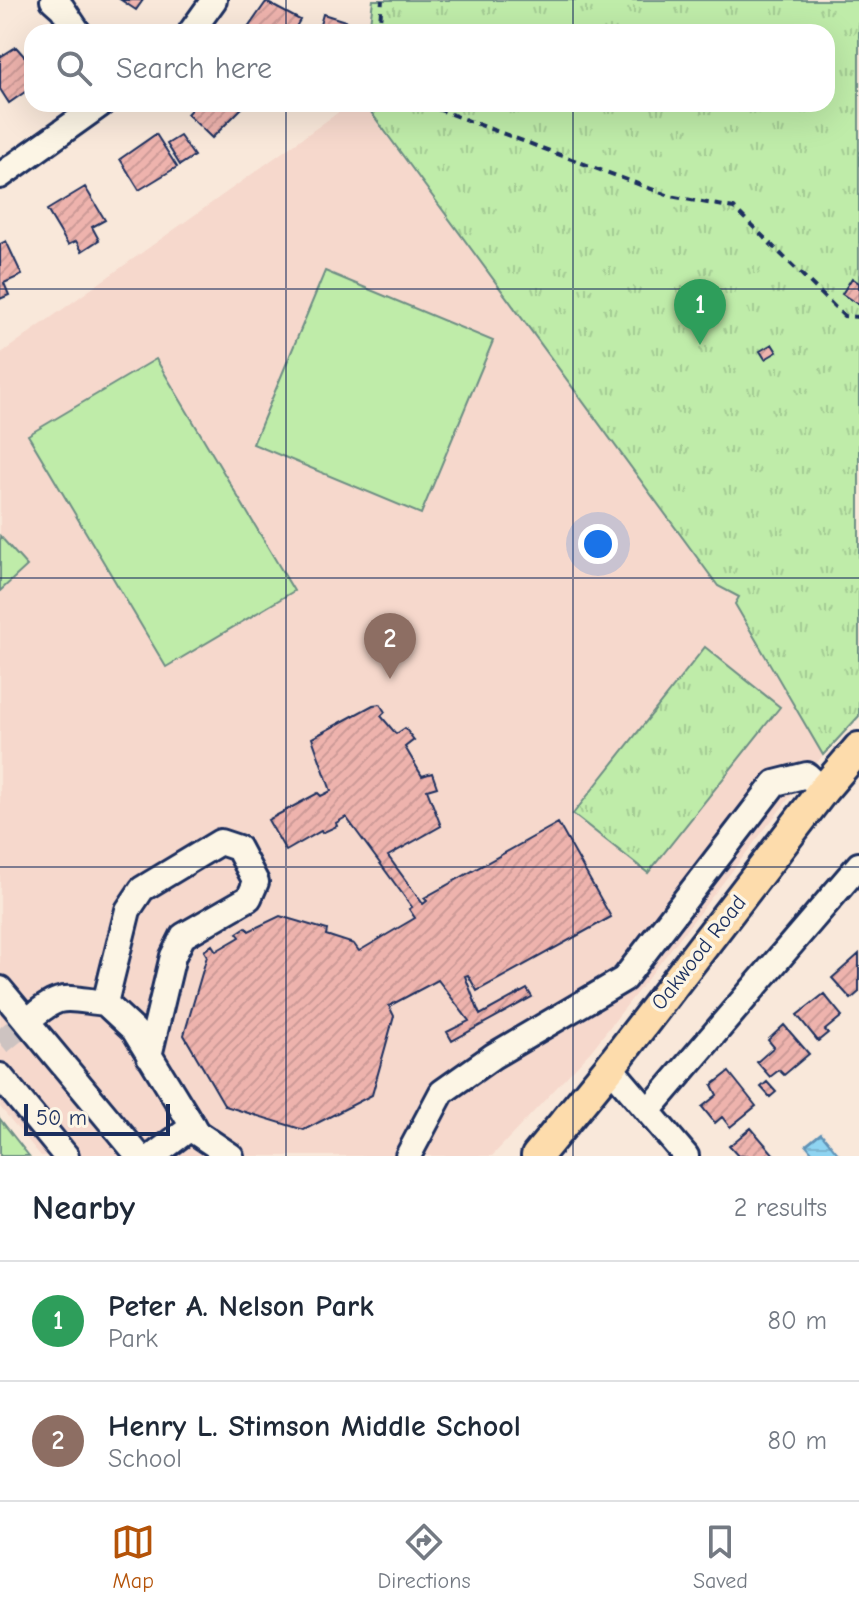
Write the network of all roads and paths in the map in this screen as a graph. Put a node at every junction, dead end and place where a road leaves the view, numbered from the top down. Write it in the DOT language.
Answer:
graph roads {
  1 [pos="53,0"];
  2 [pos="214,0"];
  3 [pos="382,0"];
  4 [pos="73,24"];
  5 [pos="199,24"];
  6 [pos="380,24"];
  7 [pos="90,112"];
  8 [pos="445,112"];
  9 [pos="0,176"];
  10 [pos="859,317"];
  11 [pos="859,748"];
  12 [pos="823,790"];
  13 [pos="859,865"];
  14 [pos="632,968"];
  15 [pos="0,989"];
  16 [pos="665,993"];
  17 [pos="105,1003"];
  18 [pos="27,1021"];
  19 [pos="149,1056"];
  20 [pos="610,1067"];
  21 [pos="0,1076"];
  22 [pos="648,1111"];
  23 [pos="193,1126"];
  24 [pos="66,1156"];
  25 [pos="139,1156"];
  26 [pos="153,1156"];
  27 [pos="231,1156"];
  28 [pos="408,1156"];
  29 [pos="537,1156"];
  30 [pos="686,1156"];
  1 -- 4 [label="street"];
  2 -- 5 [label="street"];
  3 -- 6 [label="path"];
  7 -- 9 [label="street"];
  8 -- 10 [label="path"];
  11 -- 12 [label="main road, Oakwood Road"];
  12 -- 14 [label="street"];
  12 -- 16 [label="main road, Oakwood Road"];
  13 -- 22 [label="street"];
  14 -- 16 [label="street"];
  14 -- 28 [label="street"];
  15 -- 18 [label="street"];
  16 -- 20 [label="main road, Oakwood Road"];
  17 -- 18 [label="street"];
  17 -- 19 [label="street"];
  17 -- 19 [label="street"];
  18 -- 25 [label="street"];
  19 -- 23 [label="street"];
  20 -- 22 [label="street"];
  20 -- 29 [label="main road, Oakwood Road"];
  21 -- 24 [label="street"];
  22 -- 30 [label="street"];
  23 -- 26 [label="street"];
  23 -- 27 [label="street"];
}
